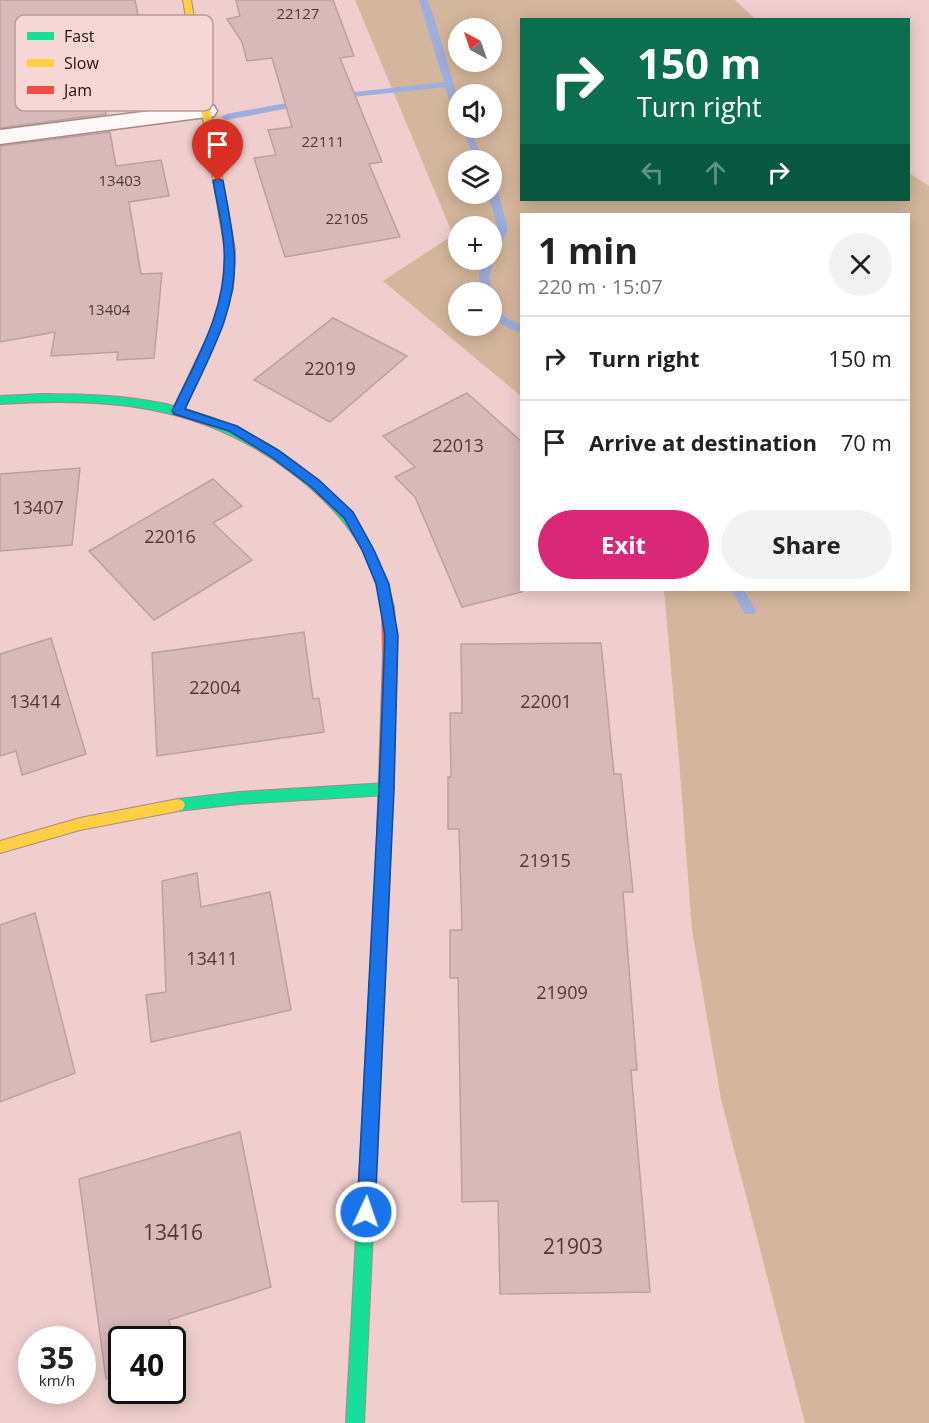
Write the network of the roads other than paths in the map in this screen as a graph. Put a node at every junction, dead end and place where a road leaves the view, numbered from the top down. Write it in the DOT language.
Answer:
graph roads {
  1 [pos="187,0"];
  2 [pos="190,15"];
  3 [pos="206,111"];
  4 [pos="0,137"];
  5 [pos="0,400"];
  6 [pos="178,411"];
  7 [pos="387,789"];
  8 [pos="0,847"];
  9 [pos="356,1423"];
  1 -- 2 [label="street"];
  3 -- 4 [label="street"];
  3 -- 6 [label="street"];
  5 -- 6 [label="street"];
  6 -- 7 [label="street"];
  7 -- 8 [label="street"];
  7 -- 9 [label="street"];
}
